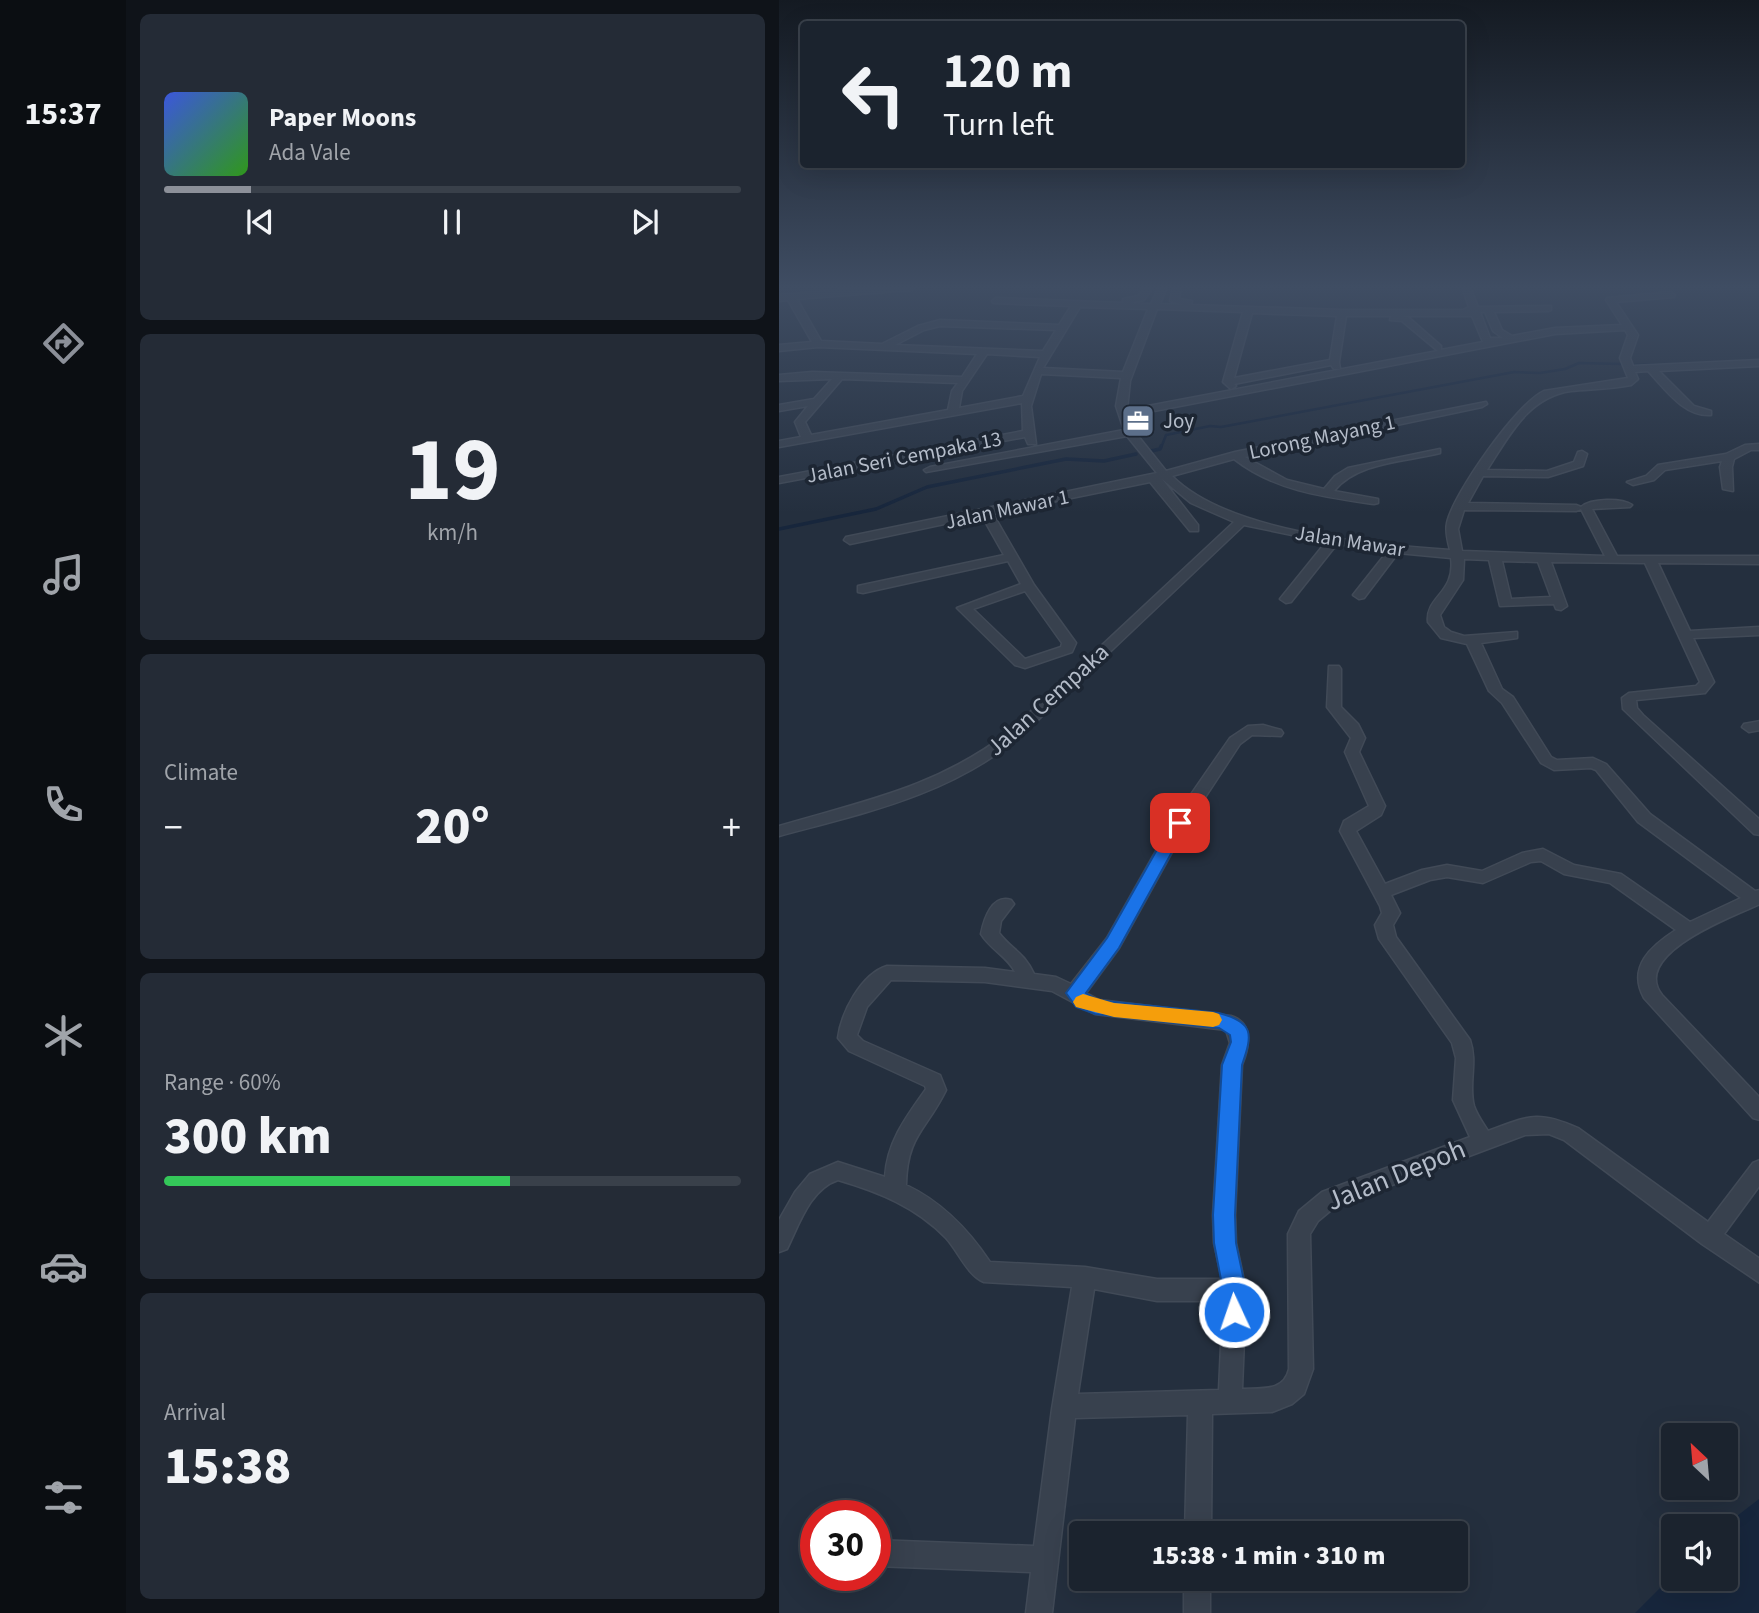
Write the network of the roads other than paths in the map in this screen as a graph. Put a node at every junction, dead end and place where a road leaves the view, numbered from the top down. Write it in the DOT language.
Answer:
graph roads {
  1 [pos="975,362"];
  2 [pos="1043,362"];
  3 [pos="1133,362"];
  4 [pos="1235,362"];
  5 [pos="1363,362"];
  6 [pos="1377,362"];
  7 [pos="1626,362"];
  8 [pos="1759,363"];
  9 [pos="1335,364"];
  10 [pos="1651,368"];
  11 [pos="1629,369"];
  12 [pos="1038,371"];
  13 [pos="1128,374"];
  14 [pos="839,376"];
  15 [pos="779,378"];
  16 [pos="962,380"];
  17 [pos="1229,384"];
  18 [pos="1262,384"];
  19 [pos="1026,399"];
  20 [pos="816,402"];
  21 [pos="1482,404"];
  22 [pos="779,408"];
  23 [pos="1122,410"];
  24 [pos="953,412"];
  25 [pos="1707,413"];
  26 [pos="1129,432"];
  27 [pos="1028,433"];
  28 [pos="807,439"];
  29 [pos="779,444"];
  30 [pos="1759,447"];
  31 [pos="1036,449"];
  32 [pos="1436,450"];
  33 [pos="1582,454"];
  34 [pos="1235,455"];
  35 [pos="1729,457"];
  36 [pos="930,470"];
  37 [pos="1480,473"];
  38 [pos="1158,477"];
  39 [pos="779,480"];
  40 [pos="1633,482"];
  41 [pos="1729,489"];
  42 [pos="1180,490"];
  43 [pos="1166,493"];
  44 [pos="1327,493"];
  45 [pos="1374,501"];
  46 [pos="1626,505"];
  47 [pos="1460,506"];
  48 [pos="1575,508"];
  49 [pos="985,513"];
  50 [pos="1241,522"];
  51 [pos="1194,528"];
  52 [pos="850,540"];
  53 [pos="1333,541"];
  54 [pos="1395,549"];
  55 [pos="1010,556"];
  56 [pos="1459,556"];
  57 [pos="1495,558"];
  58 [pos="1543,558"];
  59 [pos="1612,558"];
  60 [pos="1649,558"];
  61 [pos="1759,560"];
  62 [pos="1028,586"];
  63 [pos="863,589"];
  64 [pos="1359,595"];
  65 [pos="1286,599"];
  66 [pos="1759,631"];
  67 [pos="1512,635"];
  68 [pos="1683,635"];
  69 [pos="1472,639"];
  70 [pos="1334,669"];
  71 [pos="1276,733"];
  72 [pos="1751,814"];
  73 [pos="1759,830"];
  74 [pos="779,831"];
  75 [pos="1381,892"];
  76 [pos="1757,897"];
  77 [pos="1005,904"];
  78 [pos="1688,930"];
  79 [pos="1028,980"];
  80 [pos="1075,993"];
  81 [pos="1759,1112"];
  82 [pos="1484,1140"];
  83 [pos="1759,1169"];
  84 [pos="895,1189"];
  85 [pos="1710,1237"];
  86 [pos="779,1242"];
  87 [pos="1759,1273"];
  88 [pos="1085,1277"];
  89 [pos="1235,1290"];
  90 [pos="1230,1402"];
  91 [pos="1200,1404"];
  92 [pos="1064,1409"];
  93 [pos="1198,1521"];
  94 [pos="891,1554"];
  95 [pos="1045,1560"];
  96 [pos="1197,1591"];
  97 [pos="1039,1613"];
  98 [pos="1197,1613"];
  1 -- 16 [label="street"];
  2 -- 12 [label="street"];
  3 -- 13 [label="street"];
  4 -- 17 [label="street"];
  5 -- 9 [label="street"];
  6 -- 18 [label="street"];
  7 -- 11 [label="street"];
  8 -- 10 [label="street"];
  9 -- 17 [label="street"];
  9 -- 18 [label="street"];
  10 -- 11 [label="street"];
  10 -- 25 [label="street"];
  11 -- 37 [label="street"];
  12 -- 13 [label="street"];
  12 -- 19 [label="street"];
  13 -- 23 [label="street"];
  14 -- 15 [label="street"];
  14 -- 16 [label="street"];
  14 -- 20 [label="street"];
  16 -- 24 [label="street"];
  17 -- 18 [label="street"];
  17 -- 23 [label="street"];
  18 -- 23 [label="street"];
  19 -- 24 [label="street"];
  19 -- 27 [label="street"];
  20 -- 22 [label="street"];
  20 -- 28 [label="street"];
  21 -- 34 [label="street, Lorong Mayang 1"];
  23 -- 26 [label="street, Jalan Mawar"];
  24 -- 28 [label="street"];
  26 -- 31 [label="street"];
  26 -- 38 [label="street, Jalan Mawar"];
  27 -- 31 [label="street"];
  27 -- 39 [label="street, Jalan Seri Cempaka 13"];
  28 -- 29 [label="street"];
  30 -- 35 [label="street"];
  31 -- 36 [label="street"];
  32 -- 44 [label="street"];
  33 -- 37 [label="street"];
  34 -- 38 [label="street, Lorong Mayang 1"];
  34 -- 44 [label="street"];
  35 -- 40 [label="street"];
  35 -- 41 [label="street"];
  37 -- 47 [label="street"];
  38 -- 42 [label="street, Jalan Mawar"];
  38 -- 43 [label="street"];
  38 -- 49 [label="street, Jalan Mawar 1"];
  42 -- 43 [label="street"];
  42 -- 50 [label="street, Jalan Mawar"];
  43 -- 51 [label="street"];
  44 -- 45 [label="street"];
  46 -- 59 [label="street"];
  47 -- 48 [label="street"];
  47 -- 56 [label="street"];
  49 -- 52 [label="street, Jalan Mawar 1"];
  49 -- 55 [label="street"];
  50 -- 53 [label="street, Jalan Mawar"];
  50 -- 74 [label="street, Jalan Cempaka"];
  53 -- 54 [label="street, Jalan Mawar"];
  53 -- 65 [label="street"];
  54 -- 56 [label="street, Jalan Mawar"];
  54 -- 64 [label="street"];
  55 -- 62 [label="street"];
  55 -- 63 [label="street"];
  56 -- 57 [label="street, Jalan Mawar"];
  56 -- 69 [label="street"];
  57 -- 58 [label="street, Jalan Mawar"];
  57 -- 58 [label="street"];
  58 -- 59 [label="street, Jalan Mawar"];
  59 -- 60 [label="street, Jalan Mawar"];
  60 -- 61 [label="street, Jalan Mawar"];
  60 -- 68 [label="street"];
  62 -- 62 [label="street"];
  66 -- 68 [label="street"];
  67 -- 69 [label="street"];
  68 -- 72 [label="street"];
  69 -- 76 [label="street"];
  70 -- 75 [label="street"];
  71 -- 80 [label="street"];
  72 -- 73 [label="street"];
  75 -- 78 [label="street"];
  75 -- 82 [label="street"];
  76 -- 78 [label="street"];
  77 -- 79 [label="street"];
  78 -- 81 [label="street"];
  79 -- 80 [label="street"];
  79 -- 84 [label="street"];
  80 -- 89 [label="street"];
  82 -- 85 [label="street, Jalan Depoh"];
  82 -- 90 [label="street, Jalan Depoh"];
  83 -- 85 [label="street"];
  84 -- 86 [label="street"];
  84 -- 88 [label="street"];
  85 -- 87 [label="street, Jalan Depoh"];
  88 -- 89 [label="street"];
  88 -- 92 [label="street"];
  89 -- 90 [label="street"];
  90 -- 91 [label="street, Jalan Depoh"];
  91 -- 92 [label="street, Jalan Depoh"];
  91 -- 93 [label="street"];
  92 -- 95 [label="street"];
  94 -- 95 [label="street"];
  95 -- 97 [label="street"];
  96 -- 98 [label="street"];
}
